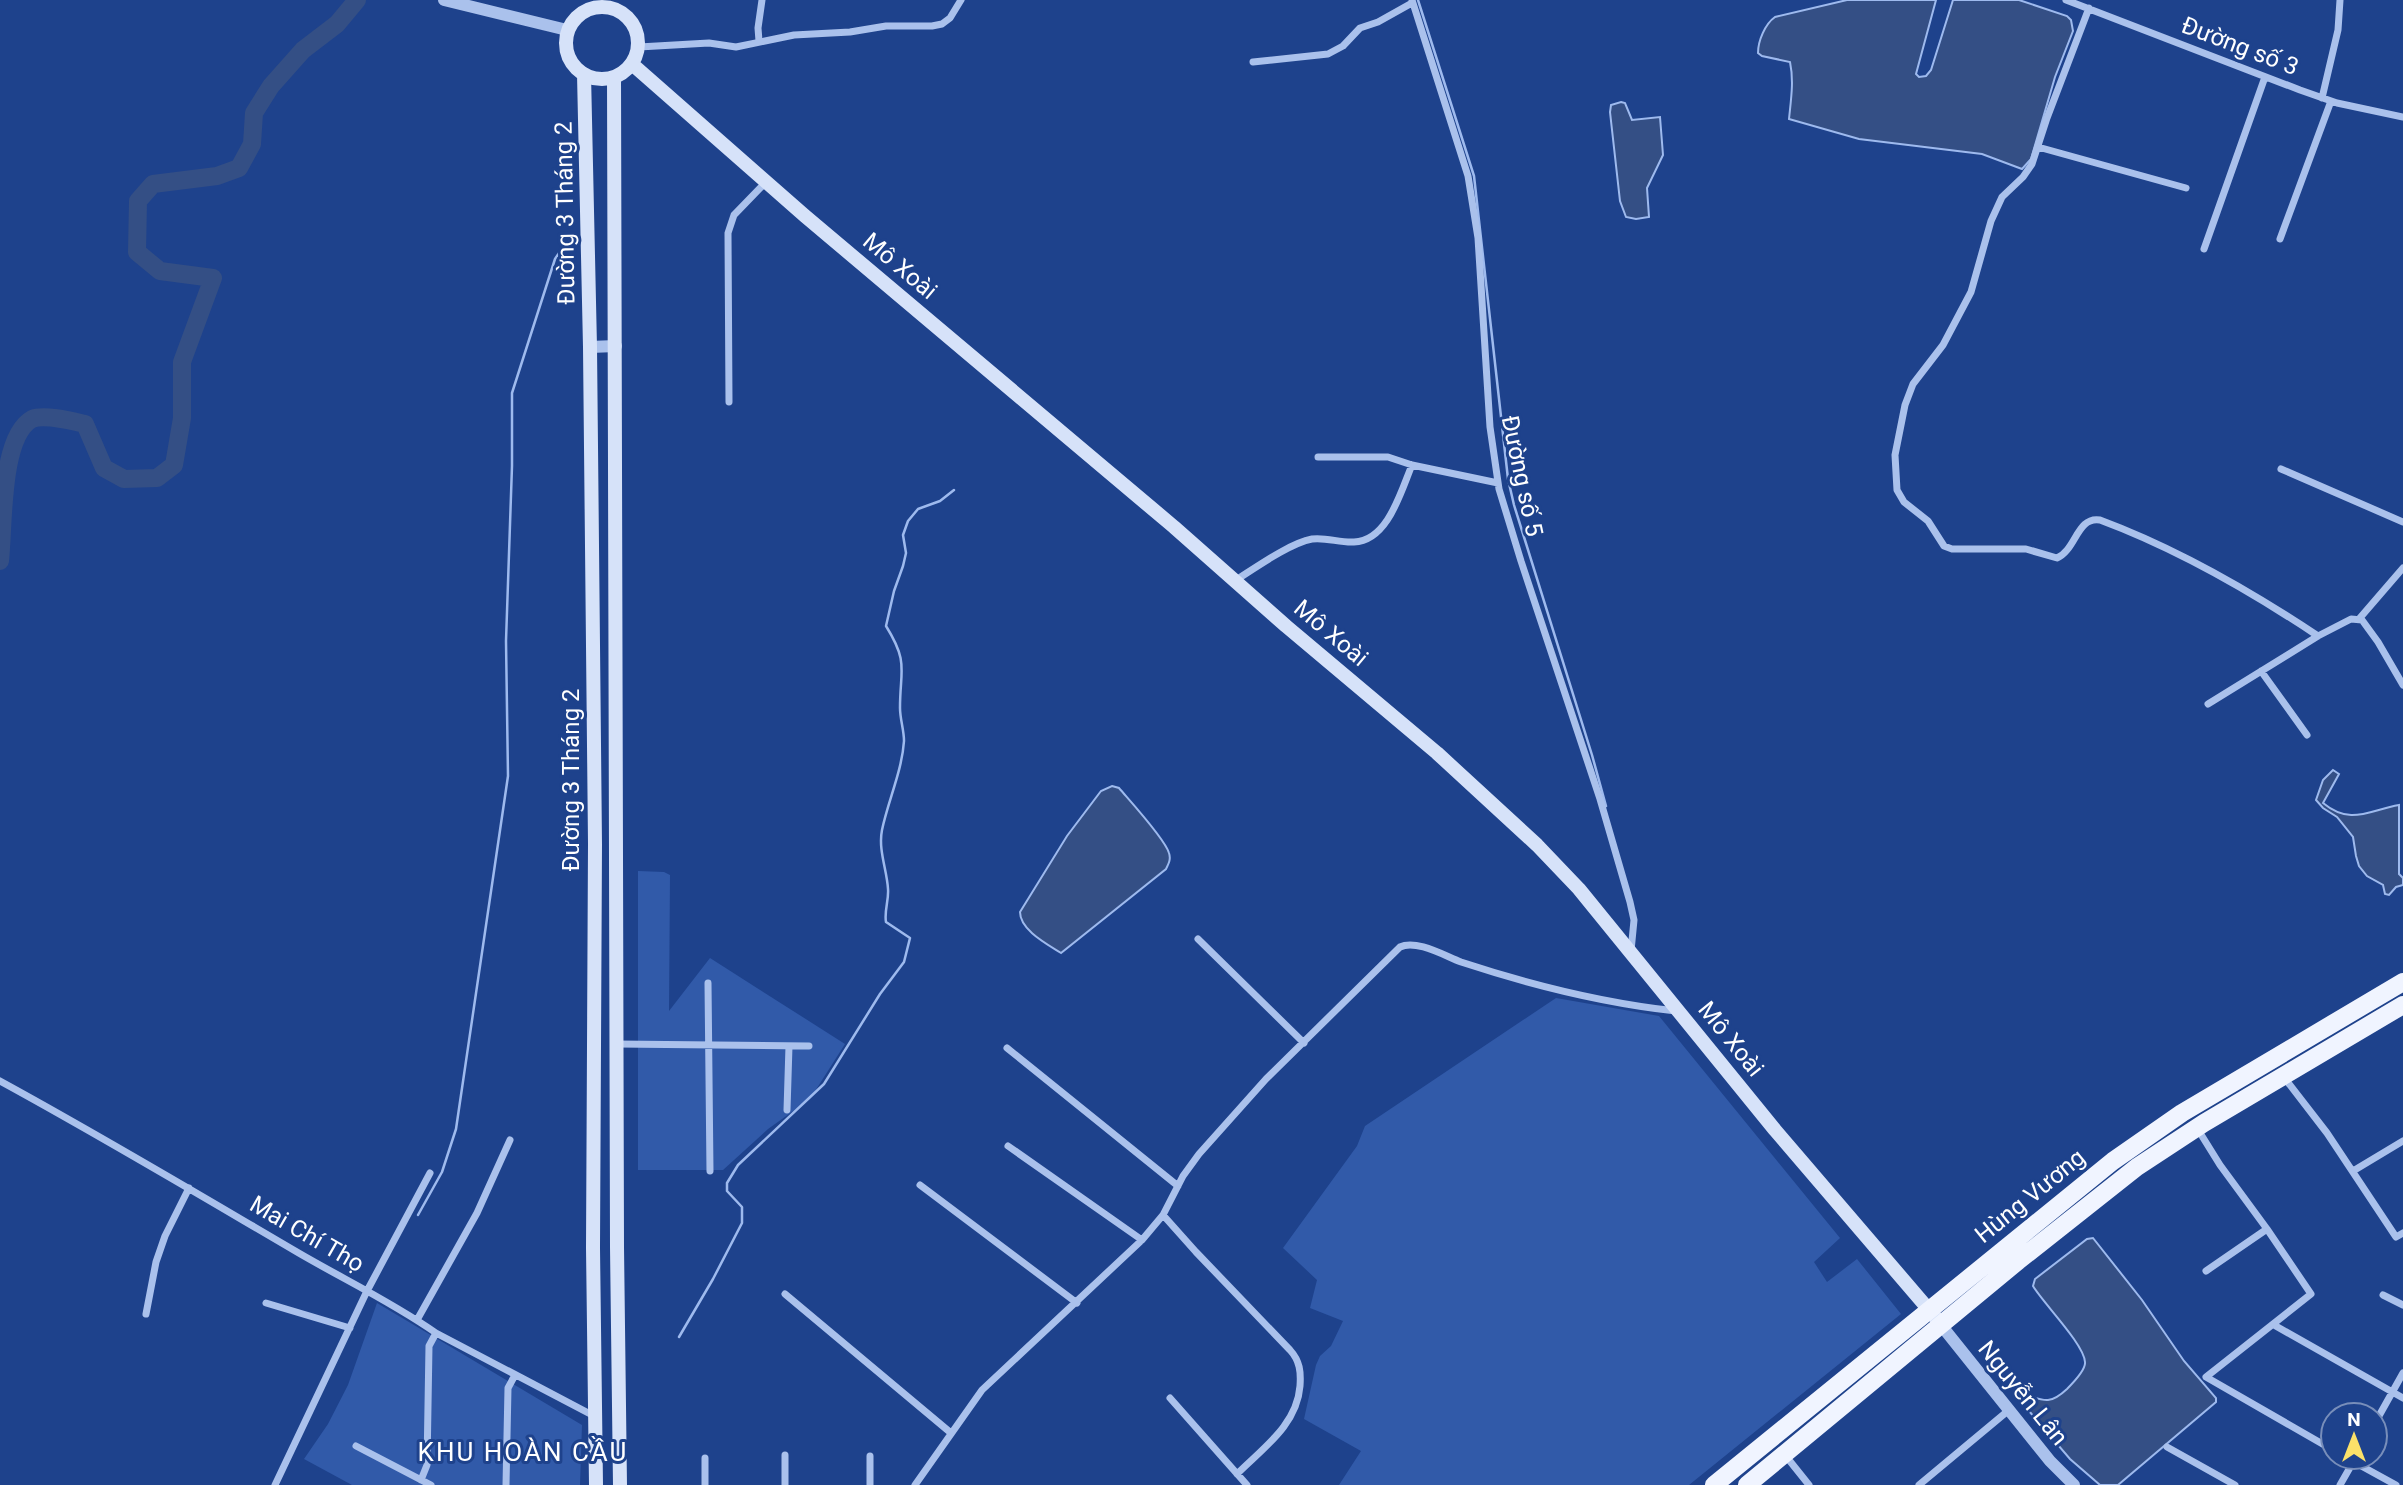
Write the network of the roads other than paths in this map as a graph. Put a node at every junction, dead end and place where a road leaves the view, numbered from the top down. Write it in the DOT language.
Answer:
graph roads {
  1 [pos="444,0"];
  2 [pos="762,0"];
  3 [pos="961,0"];
  4 [pos="2066,0"];
  5 [pos="2340,0"];
  6 [pos="1412,1"];
  7 [pos="592,4"];
  8 [pos="615,5"];
  9 [pos="2088,8"];
  10 [pos="567,30"];
  11 [pos="759,41"];
  12 [pos="639,47"];
  13 [pos="1253,62"];
  14 [pos="632,64"];
  15 [pos="584,74"];
  16 [pos="614,77"];
  17 [pos="2265,77"];
  18 [pos="2322,98"];
  19 [pos="2331,101"];
  20 [pos="2403,117"];
  21 [pos="2038,147"];
  22 [pos="766,182"];
  23 [pos="2186,188"];
  24 [pos="2280,239"];
  25 [pos="2204,249"];
  26 [pos="590,346"];
  27 [pos="616,346"];
  28 [pos="729,402"];
  29 [pos="1318,457"];
  30 [pos="1412,465"];
  31 [pos="2281,469"];
  32 [pos="1498,483"];
  33 [pos="2403,522"];
  34 [pos="2403,568"];
  35 [pos="1236,580"];
  36 [pos="2359,619"];
  37 [pos="2318,636"];
  38 [pos="2261,671"];
  39 [pos="2403,685"];
  40 [pos="2208,704"];
  41 [pos="2307,735"];
  42 [pos="595,844"];
  43 [pos="616,846"];
  44 [pos="1198,939"];
  45 [pos="1631,951"];
  46 [pos="2403,982"];
  47 [pos="708,983"];
  48 [pos="2403,1005"];
  49 [pos="1679,1012"];
  50 [pos="1304,1043"];
  51 [pos="616,1044"];
  52 [pos="709,1046"];
  53 [pos="789,1046"];
  54 [pos="809,1046"];
  55 [pos="1007,1048"];
  56 [pos="2283,1076"];
  57 [pos="0,1081"];
  58 [pos="787,1110"];
  59 [pos="2196,1128"];
  60 [pos="510,1140"];
  61 [pos="2403,1141"];
  62 [pos="1009,1146"];
  63 [pos="710,1171"];
  64 [pos="2353,1171"];
  65 [pos="430,1173"];
  66 [pos="920,1185"];
  67 [pos="1178,1186"];
  68 [pos="189,1188"];
  69 [pos="1163,1215"];
  70 [pos="2267,1229"];
  71 [pos="2403,1233"];
  72 [pos="1142,1240"];
  73 [pos="617,1247"];
  74 [pos="593,1248"];
  75 [pos="2206,1270"];
  76 [pos="367,1291"];
  77 [pos="785,1294"];
  78 [pos="2383,1295"];
  79 [pos="266,1303"];
  80 [pos="1077,1303"];
  81 [pos="2403,1305"];
  82 [pos="1929,1310"];
  83 [pos="146,1314"];
  84 [pos="417,1320"];
  85 [pos="1941,1325"];
  86 [pos="2274,1325"];
  87 [pos="349,1328"];
  88 [pos="436,1333"];
  89 [pos="2403,1373"];
  90 [pos="515,1375"];
  91 [pos="2392,1392"];
  92 [pos="1170,1398"];
  93 [pos="2403,1398"];
  94 [pos="2387,1401"];
  95 [pos="2009,1410"];
  96 [pos="596,1418"];
  97 [pos="951,1433"];
  98 [pos="2319,1442"];
  99 [pos="355,1446"];
  100 [pos="2167,1447"];
  101 [pos="1784,1454"];
  102 [pos="785,1455"];
  103 [pos="870,1456"];
  104 [pos="705,1458"];
  105 [pos="2372,1471"];
  106 [pos="1237,1474"];
  107 [pos="421,1480"];
  108 [pos="2066,1482"];
  109 [pos="275,1485"];
  110 [pos="431,1485"];
  111 [pos="506,1485"];
  112 [pos="596,1485"];
  113 [pos="620,1485"];
  114 [pos="705,1485"];
  115 [pos="785,1485"];
  116 [pos="870,1485"];
  117 [pos="915,1485"];
  118 [pos="1247,1485"];
  119 [pos="1713,1485"];
  120 [pos="1747,1485"];
  121 [pos="1809,1485"];
  122 [pos="1919,1485"];
  123 [pos="2235,1485"];
  124 [pos="2396,1485"];
  1 -- 10 [label="street"];
  2 -- 11 [label="street"];
  3 -- 11 [label="street"];
  4 -- 9 [label="street, Đường số 3"];
  5 -- 18 [label="street"];
  6 -- 13 [label="street"];
  6 -- 32 [label="street, Đường số 5"];
  7 -- 8 [label="main road"];
  7 -- 10 [label="main road"];
  8 -- 12 [label="main road"];
  9 -- 17 [label="street, Đường số 3"];
  9 -- 21 [label="street"];
  10 -- 15 [label="main road"];
  11 -- 12 [label="street"];
  12 -- 14 [label="main road"];
  14 -- 16 [label="main road"];
  14 -- 22 [label="main road, Mô Xoài"];
  15 -- 16 [label="main road"];
  15 -- 26 [label="main road, Đường 3 Tháng 2"];
  16 -- 27 [label="main road, Đường 3 Tháng 2"];
  17 -- 18 [label="street, Đường số 3"];
  17 -- 25 [label="street"];
  18 -- 19 [label="street, Đường số 3"];
  19 -- 20 [label="street, Đường số 3"];
  19 -- 24 [label="street"];
  21 -- 23 [label="street"];
  21 -- 37 [label="street"];
  22 -- 28 [label="street"];
  22 -- 35 [label="main road, Mô Xoài"];
  26 -- 27 [label="street"];
  26 -- 42 [label="main road, Đường 3 Tháng 2"];
  27 -- 43 [label="main road, Đường 3 Tháng 2"];
  29 -- 30 [label="street"];
  30 -- 32 [label="street"];
  30 -- 35 [label="street"];
  31 -- 33 [label="street"];
  32 -- 45 [label="street, Đường số 5"];
  34 -- 36 [label="street"];
  35 -- 45 [label="main road, Mô Xoài"];
  36 -- 37 [label="street"];
  36 -- 39 [label="street"];
  37 -- 38 [label="street"];
  38 -- 40 [label="street"];
  38 -- 41 [label="street"];
  42 -- 43 [label="street"];
  42 -- 74 [label="main road, Đường 3 Tháng 2"];
  43 -- 51 [label="main road, Đường 3 Tháng 2"];
  44 -- 50 [label="street"];
  45 -- 49 [label="main road, Mô Xoài"];
  46 -- 82 [label="main road, Hùng Vương"];
  47 -- 52 [label="street"];
  48 -- 56 [label="main road, Hùng Vương"];
  49 -- 50 [label="street"];
  49 -- 82 [label="main road, Mô Xoài"];
  50 -- 67 [label="street"];
  51 -- 52 [label="street"];
  51 -- 73 [label="main road, Đường 3 Tháng 2"];
  52 -- 53 [label="street"];
  52 -- 63 [label="street"];
  53 -- 54 [label="street"];
  53 -- 58 [label="street"];
  55 -- 67 [label="street"];
  56 -- 59 [label="main road, Hùng Vương"];
  56 -- 64 [label="street"];
  57 -- 68 [label="street, Mai Chí Thọ"];
  59 -- 70 [label="street"];
  59 -- 85 [label="main road, Hùng Vương"];
  60 -- 84 [label="street"];
  61 -- 64 [label="street"];
  62 -- 72 [label="street"];
  64 -- 71 [label="street"];
  65 -- 76 [label="street"];
  66 -- 80 [label="street"];
  67 -- 69 [label="street"];
  68 -- 76 [label="street, Mai Chí Thọ"];
  68 -- 83 [label="street"];
  69 -- 72 [label="street"];
  69 -- 106 [label="street"];
  70 -- 75 [label="street"];
  70 -- 86 [label="street"];
  72 -- 80 [label="street"];
  73 -- 74 [label="street"];
  73 -- 113 [label="main road, Đường 3 Tháng 2"];
  74 -- 96 [label="main road, Đường 3 Tháng 2"];
  76 -- 84 [label="street, Mai Chí Thọ"];
  76 -- 87 [label="street"];
  77 -- 97 [label="street"];
  78 -- 81 [label="street"];
  79 -- 87 [label="street"];
  80 -- 97 [label="street"];
  82 -- 85 [label="main road, Mô Xoài"];
  82 -- 119 [label="main road, Hùng Vương"];
  84 -- 88 [label="street, Mai Chí Thọ"];
  85 -- 95 [label="street, Nguyễn Lân"];
  85 -- 101 [label="main road, Hùng Vương"];
  86 -- 91 [label="street"];
  86 -- 98 [label="street"];
  87 -- 109 [label="street"];
  88 -- 90 [label="street, Mai Chí Thọ"];
  88 -- 107 [label="street"];
  89 -- 91 [label="street"];
  90 -- 96 [label="street, Mai Chí Thọ"];
  90 -- 111 [label="street"];
  91 -- 93 [label="street"];
  91 -- 94 [label="street"];
  92 -- 106 [label="street"];
  95 -- 108 [label="street, Nguyễn Lân"];
  95 -- 122 [label="street"];
  96 -- 112 [label="main road, Đường 3 Tháng 2"];
  97 -- 117 [label="street"];
  99 -- 107 [label="street"];
  100 -- 123 [label="street"];
  101 -- 120 [label="main road, Hùng Vương"];
  101 -- 121 [label="street"];
  102 -- 115 [label="street"];
  103 -- 116 [label="street"];
  104 -- 114 [label="street"];
  105 -- 124 [label="street"];
  106 -- 118 [label="street"];
  107 -- 110 [label="street"];
}
